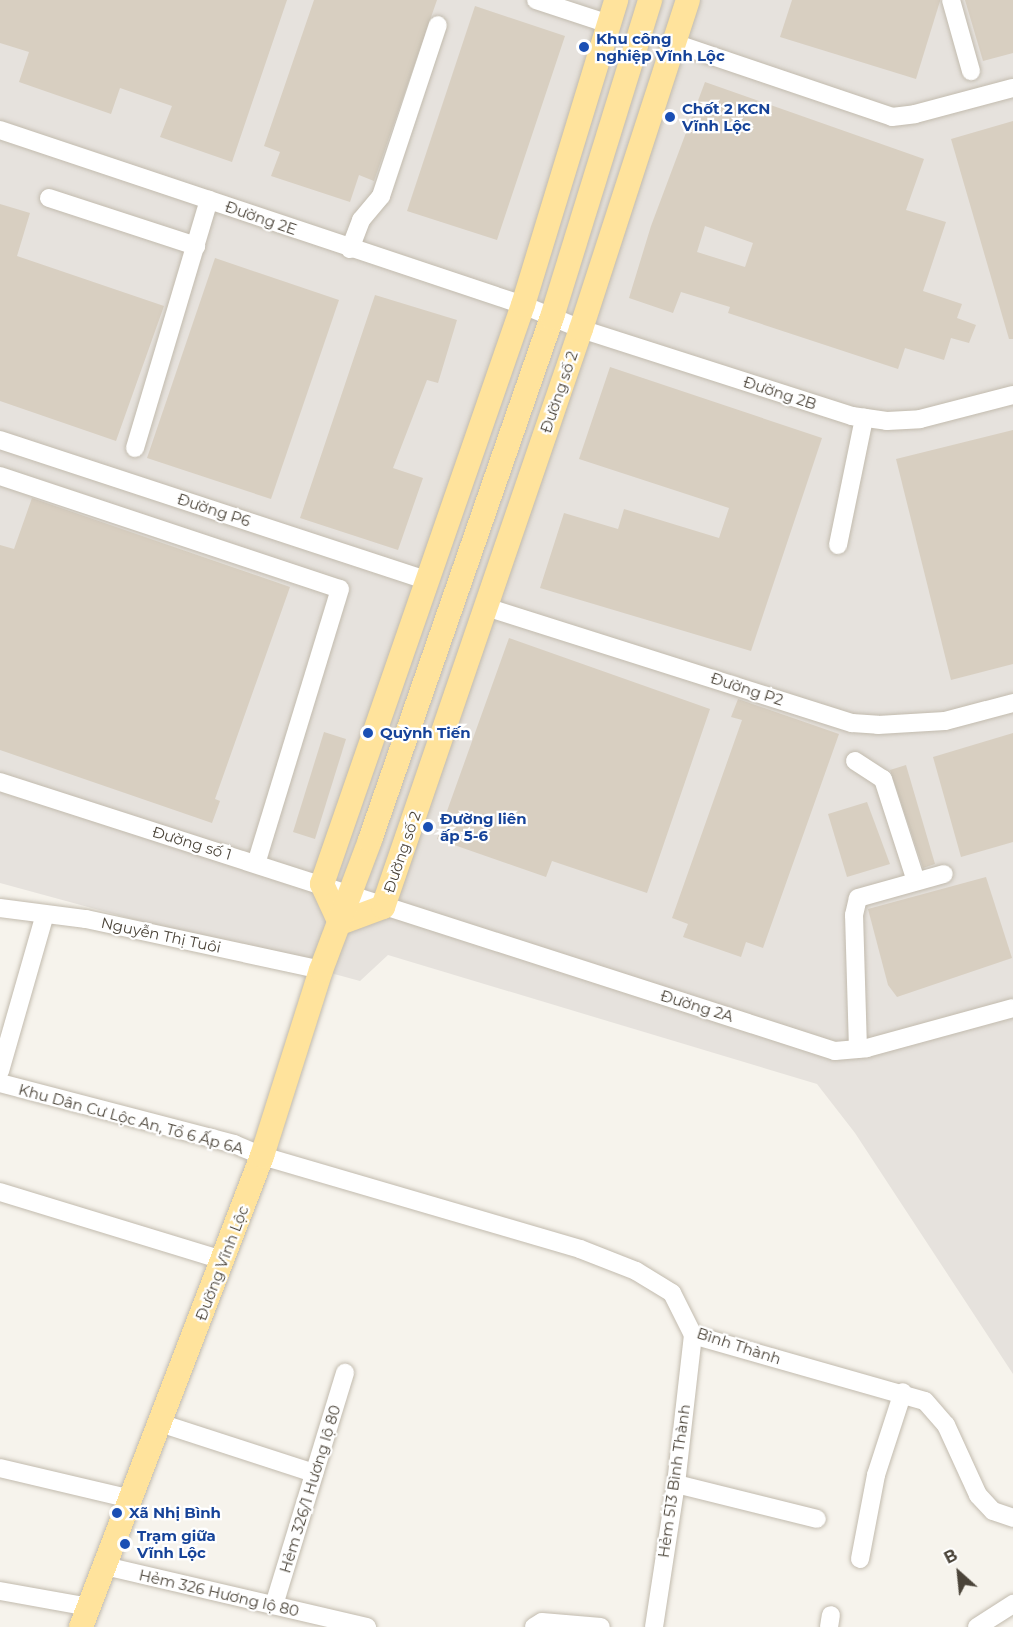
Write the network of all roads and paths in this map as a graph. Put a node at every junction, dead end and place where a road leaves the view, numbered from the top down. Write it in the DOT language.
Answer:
graph roads {
  1 [pos="536,0"];
  2 [pos="616,0"];
  3 [pos="650,0"];
  4 [pos="688,0"];
  5 [pos="951,0"];
  6 [pos="609,24"];
  7 [pos="438,25"];
  8 [pos="674,43"];
  9 [pos="971,71"];
  10 [pos="1013,88"];
  11 [pos="0,130"];
  12 [pos="50,198"];
  13 [pos="209,200"];
  14 [pos="196,246"];
  15 [pos="350,249"];
  16 [pos="523,305"];
  17 [pos="552,317"];
  18 [pos="581,329"];
  19 [pos="1013,395"];
  20 [pos="864,418"];
  21 [pos="0,440"];
  22 [pos="135,448"];
  23 [pos="0,476"];
  24 [pos="838,545"];
  25 [pos="428,581"];
  26 [pos="486,606"];
  27 [pos="1013,703"];
  28 [pos="855,761"];
  29 [pos="0,782"];
  30 [pos="256,862"];
  31 [pos="944,874"];
  32 [pos="916,880"];
  33 [pos="322,884"];
  34 [pos="348,894"];
  35 [pos="0,908"];
  36 [pos="383,908"];
  37 [pos="45,914"];
  38 [pos="340,923"];
  39 [pos="321,970"];
  40 [pos="1013,1008"];
  41 [pos="858,1049"];
  42 [pos="0,1071"];
  43 [pos="0,1083"];
  44 [pos="262,1156"];
  45 [pos="0,1192"];
  46 [pos="223,1260"];
  47 [pos="693,1335"];
  48 [pos="345,1373"];
  49 [pos="903,1392"];
  50 [pos="160,1423"];
  51 [pos="0,1468"];
  52 [pos="314,1473"];
  53 [pos="676,1484"];
  54 [pos="131,1500"];
  55 [pos="1013,1518"];
  56 [pos="817,1519"];
  57 [pos="860,1559"];
  58 [pos="105,1566"];
  59 [pos="0,1591"];
  60 [pos="1013,1604"];
  61 [pos="274,1605"];
  62 [pos="85,1617"];
  63 [pos="367,1627"];
  64 [pos="534,1627"];
  65 [pos="601,1627"];
  66 [pos="654,1627"];
  67 [pos="977,1627"];
  1 -- 6 [label="street"];
  2 -- 6 [label="main road"];
  3 -- 17 [label="main road, Đường số 2"];
  4 -- 8 [label="main road, Đường số 2"];
  5 -- 9 [label="street"];
  6 -- 16 [label="main road"];
  7 -- 15 [label="street"];
  8 -- 10 [label="street"];
  8 -- 18 [label="main road, Đường số 2"];
  11 -- 13 [label="street, Đường 2E"];
  12 -- 14 [label="street"];
  13 -- 14 [label="street"];
  13 -- 15 [label="street, Đường 2E"];
  14 -- 22 [label="street"];
  15 -- 16 [label="street, Đường 2E"];
  16 -- 17 [label="street, Đường 2E"];
  16 -- 25 [label="main road"];
  17 -- 18 [label="street, Đường 2B"];
  17 -- 34 [label="main road, Đường số 2"];
  18 -- 20 [label="street, Đường 2B"];
  18 -- 26 [label="main road, Đường số 2"];
  19 -- 20 [label="street, Đường 2B"];
  20 -- 24 [label="street"];
  21 -- 25 [label="street, Đường P6"];
  23 -- 30 [label="street"];
  25 -- 33 [label="main road"];
  26 -- 27 [label="street, Đường P2"];
  26 -- 36 [label="main road, Đường số 2"];
  28 -- 32 [label="street"];
  29 -- 30 [label="street, Đường số 1"];
  30 -- 33 [label="street, Đường số 1"];
  31 -- 32 [label="street"];
  32 -- 41 [label="street"];
  33 -- 34 [label="street, Đường số 1"];
  33 -- 38 [label="main road"];
  34 -- 36 [label="street, Đường số 1"];
  34 -- 38 [label="main road, Đường Vĩnh Lộc"];
  35 -- 37 [label="street, Nguyễn Thị Tuôi"];
  36 -- 38 [label="main road, Đường số 2"];
  36 -- 41 [label="street, Đường 2A"];
  37 -- 39 [label="street, Nguyễn Thị Tuôi"];
  37 -- 42 [label="street"];
  38 -- 39 [label="main road, Đường Vĩnh Lộc"];
  39 -- 44 [label="main road, Đường Vĩnh Lộc"];
  40 -- 41 [label="street, Đường 2A"];
  43 -- 44 [label="street, Khu Dân Cư Lộc An, Tổ 6 Ấp 6A"];
  44 -- 46 [label="main road, Đường Vĩnh Lộc"];
  44 -- 47 [label="street, Bình Thành"];
  45 -- 46 [label="street"];
  46 -- 50 [label="main road, Đường Vĩnh Lộc"];
  47 -- 49 [label="street, Bình Thành"];
  47 -- 53 [label="street, Hẻm 513 Bình Thành"];
  48 -- 52 [label="street, Hẻm 326/1 Hương lộ 80"];
  49 -- 55 [label="street, Bình Thành"];
  49 -- 57 [label="street"];
  50 -- 52 [label="street"];
  50 -- 54 [label="main road, Đường Vĩnh Lộc"];
  51 -- 54 [label="street"];
  52 -- 61 [label="street, Hẻm 326/1 Hương lộ 80"];
  53 -- 56 [label="street"];
  53 -- 66 [label="street, Hẻm 513 Bình Thành"];
  54 -- 58 [label="main road, Đường Vĩnh Lộc"];
  58 -- 61 [label="street, Hẻm 326 Hương lộ 80"];
  58 -- 62 [label="main road, Đường Vĩnh Lộc"];
  59 -- 62 [label="street"];
  60 -- 67 [label="street"];
  61 -- 63 [label="street, Hẻm 326 Hương lộ 80"];
  64 -- 65 [label="street"];
}
